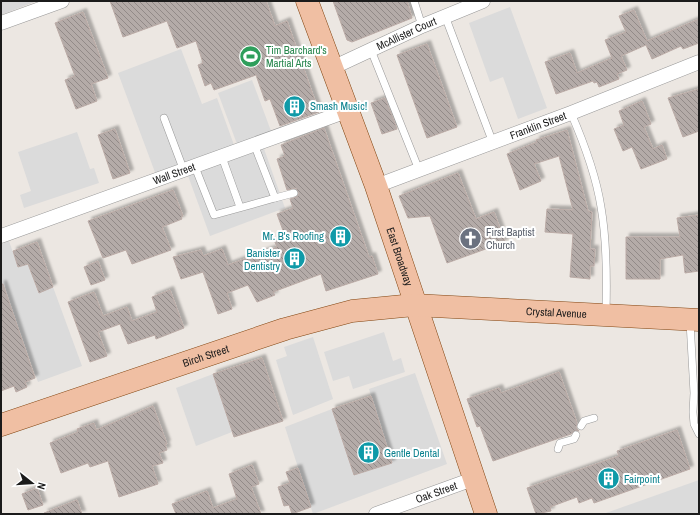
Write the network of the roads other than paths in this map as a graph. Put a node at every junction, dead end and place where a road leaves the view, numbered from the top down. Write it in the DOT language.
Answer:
graph roads {
  1 [pos="62,1"];
  2 [pos="307,1"];
  3 [pos="414,1"];
  4 [pos="483,1"];
  5 [pos="445,16"];
  6 [pos="1,23"];
  7 [pos="422,26"];
  8 [pos="370,50"];
  9 [pos="699,62"];
  10 [pos="332,68"];
  11 [pos="347,110"];
  12 [pos="571,113"];
  13 [pos="164,118"];
  14 [pos="493,143"];
  15 [pos="254,144"];
  16 [pos="222,157"];
  17 [pos="190,169"];
  18 [pos="419,170"];
  19 [pos="376,186"];
  20 [pos="294,192"];
  21 [pos="275,198"];
  22 [pos="240,207"];
  23 [pos="1,236"];
  24 [pos="414,305"];
  25 [pos="606,314"];
  26 [pos="694,320"];
  27 [pos="594,418"];
  28 [pos="1,426"];
  29 [pos="581,426"];
  30 [pos="699,434"];
  31 [pos="576,435"];
  32 [pos="558,450"];
  33 [pos="473,479"];
  34 [pos="376,514"];
  35 [pos="486,514"];
  1 -- 6 [label="street"];
  2 -- 10 [label="main road, East Broadway"];
  3 -- 7 [label="lane"];
  4 -- 5 [label="street, McAllister Court"];
  5 -- 7 [label="street, McAllister Court"];
  5 -- 14 [label="lane"];
  7 -- 8 [label="street, McAllister Court"];
  8 -- 10 [label="street, McAllister Court"];
  8 -- 18 [label="lane"];
  9 -- 12 [label="street, Franklin Street"];
  10 -- 11 [label="main road, East Broadway"];
  11 -- 15 [label="street, Wall Street"];
  11 -- 19 [label="main road, East Broadway"];
  12 -- 14 [label="street, Franklin Street"];
  12 -- 25 [label="lane"];
  13 -- 17 [label="lane"];
  14 -- 18 [label="street, Franklin Street"];
  15 -- 16 [label="street, Wall Street"];
  15 -- 21 [label="lane"];
  16 -- 17 [label="street, Wall Street"];
  16 -- 22 [label="lane"];
  17 -- 22 [label="lane"];
  17 -- 23 [label="street, Wall Street"];
  18 -- 19 [label="street, Franklin Street"];
  19 -- 24 [label="main road, East Broadway"];
  20 -- 21 [label="lane"];
  21 -- 22 [label="lane"];
  24 -- 25 [label="main road, Crystal Avenue"];
  24 -- 28 [label="main road, Birch Street"];
  24 -- 33 [label="main road, East Broadway"];
  25 -- 26 [label="main road, Crystal Avenue"];
  26 -- 30 [label="lane"];
  27 -- 29 [label="lane"];
  31 -- 32 [label="lane"];
  33 -- 34 [label="street, Oak Street"];
  33 -- 35 [label="main road, East Broadway"];
}
